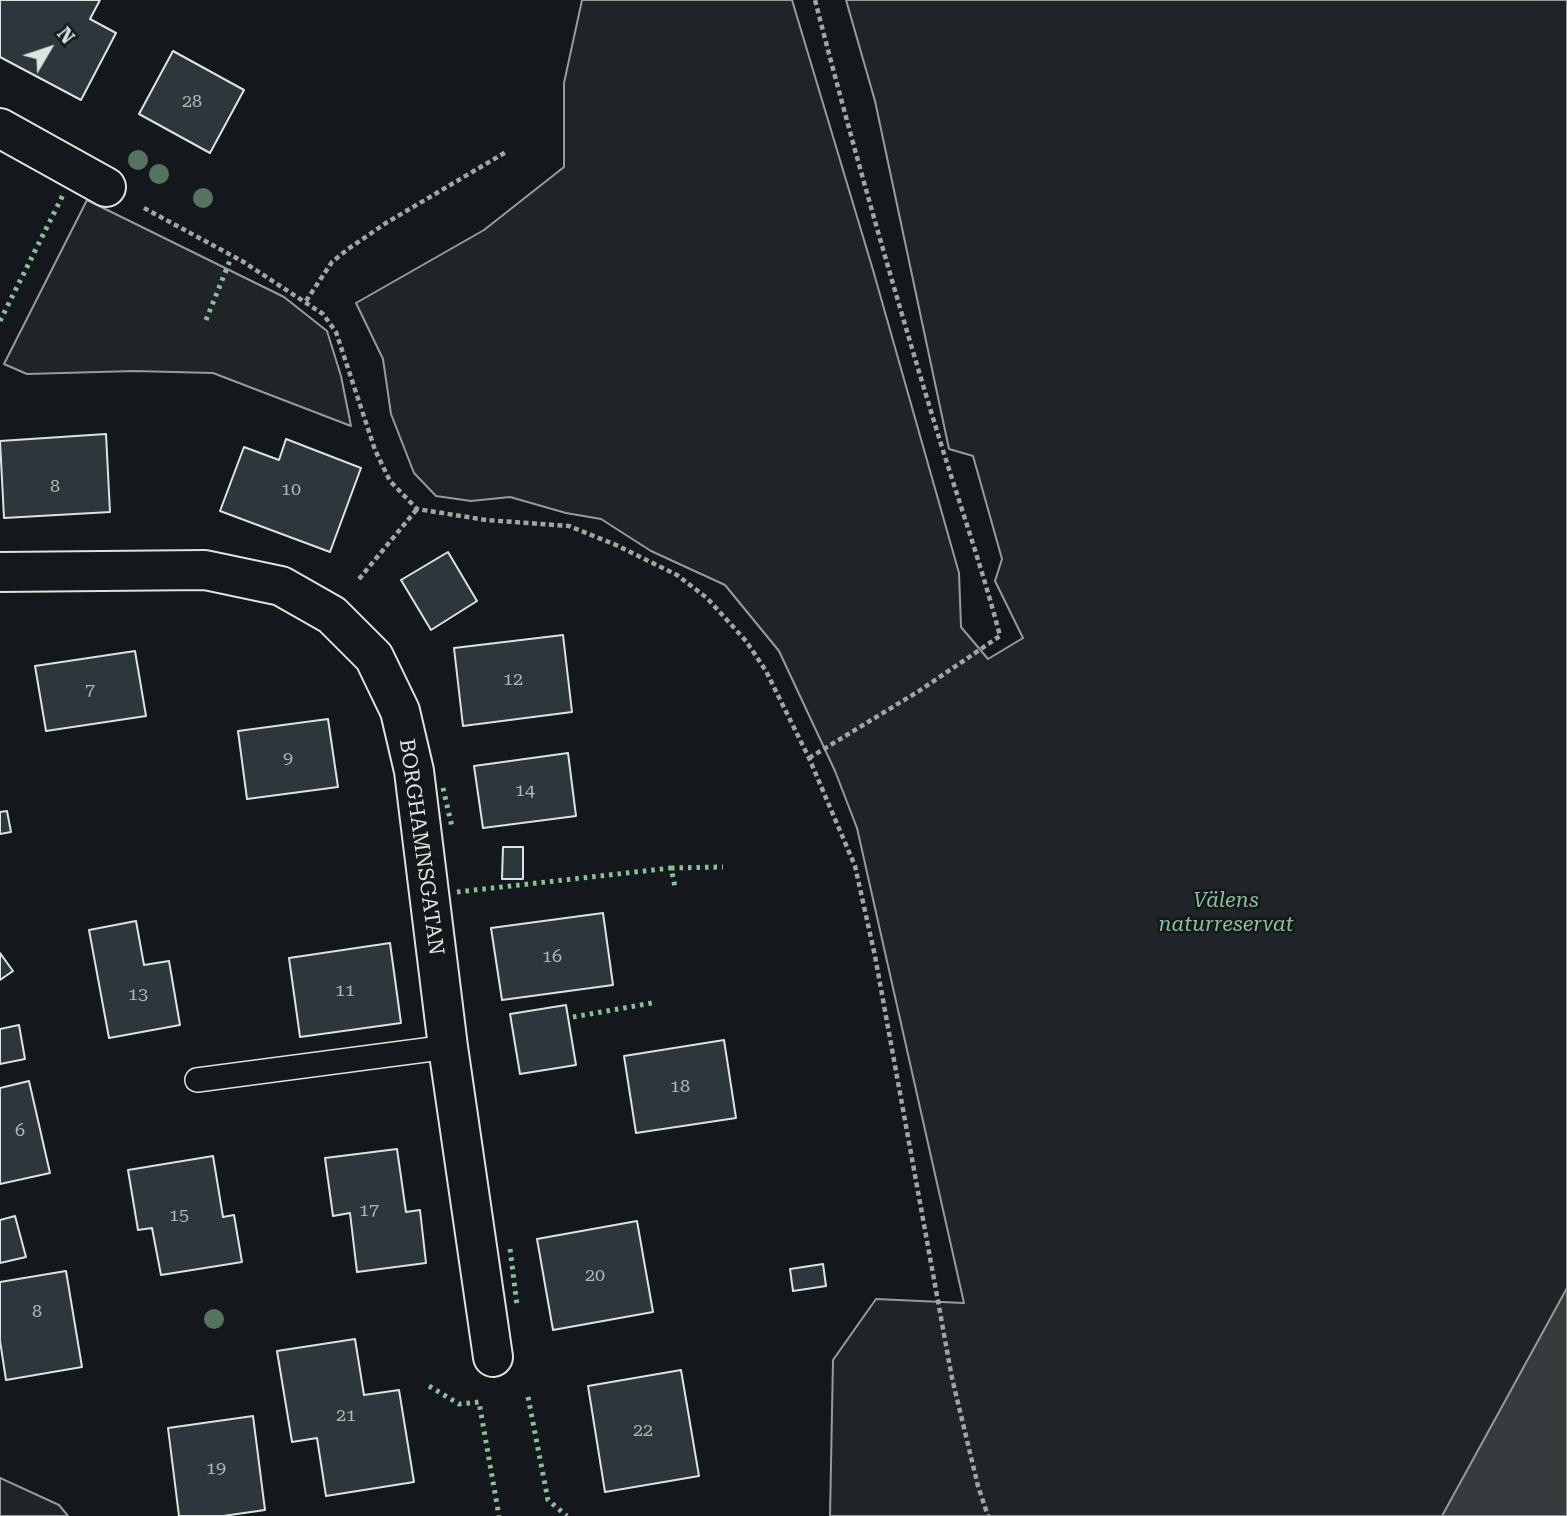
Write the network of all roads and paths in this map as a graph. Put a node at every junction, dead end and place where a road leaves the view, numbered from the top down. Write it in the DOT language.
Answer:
graph roads {
  1 [pos="815,0"];
  2 [pos="0,128"];
  3 [pos="506,152"];
  4 [pos="106,187"];
  5 [pos="306,301"];
  6 [pos="416,509"];
  7 [pos="0,572"];
  8 [pos="332,615"];
  9 [pos="809,758"];
  10 [pos="448,1046"];
  11 [pos="197,1080"];
  12 [pos="493,1357"];
  13 [pos="988,1516"];
  1 -- 9 [label="path"];
  2 -- 4 [label="street"];
  3 -- 5 [label="path"];
  4 -- 5 [label="path"];
  5 -- 6 [label="path"];
  6 -- 8 [label="path"];
  6 -- 9 [label="path"];
  7 -- 8 [label="street, BORGHAMNSGATAN"];
  8 -- 10 [label="street, BORGHAMNSGATAN"];
  9 -- 13 [label="path"];
  10 -- 11 [label="lane"];
  10 -- 12 [label="street, BORGHAMNSGATAN"];
}
